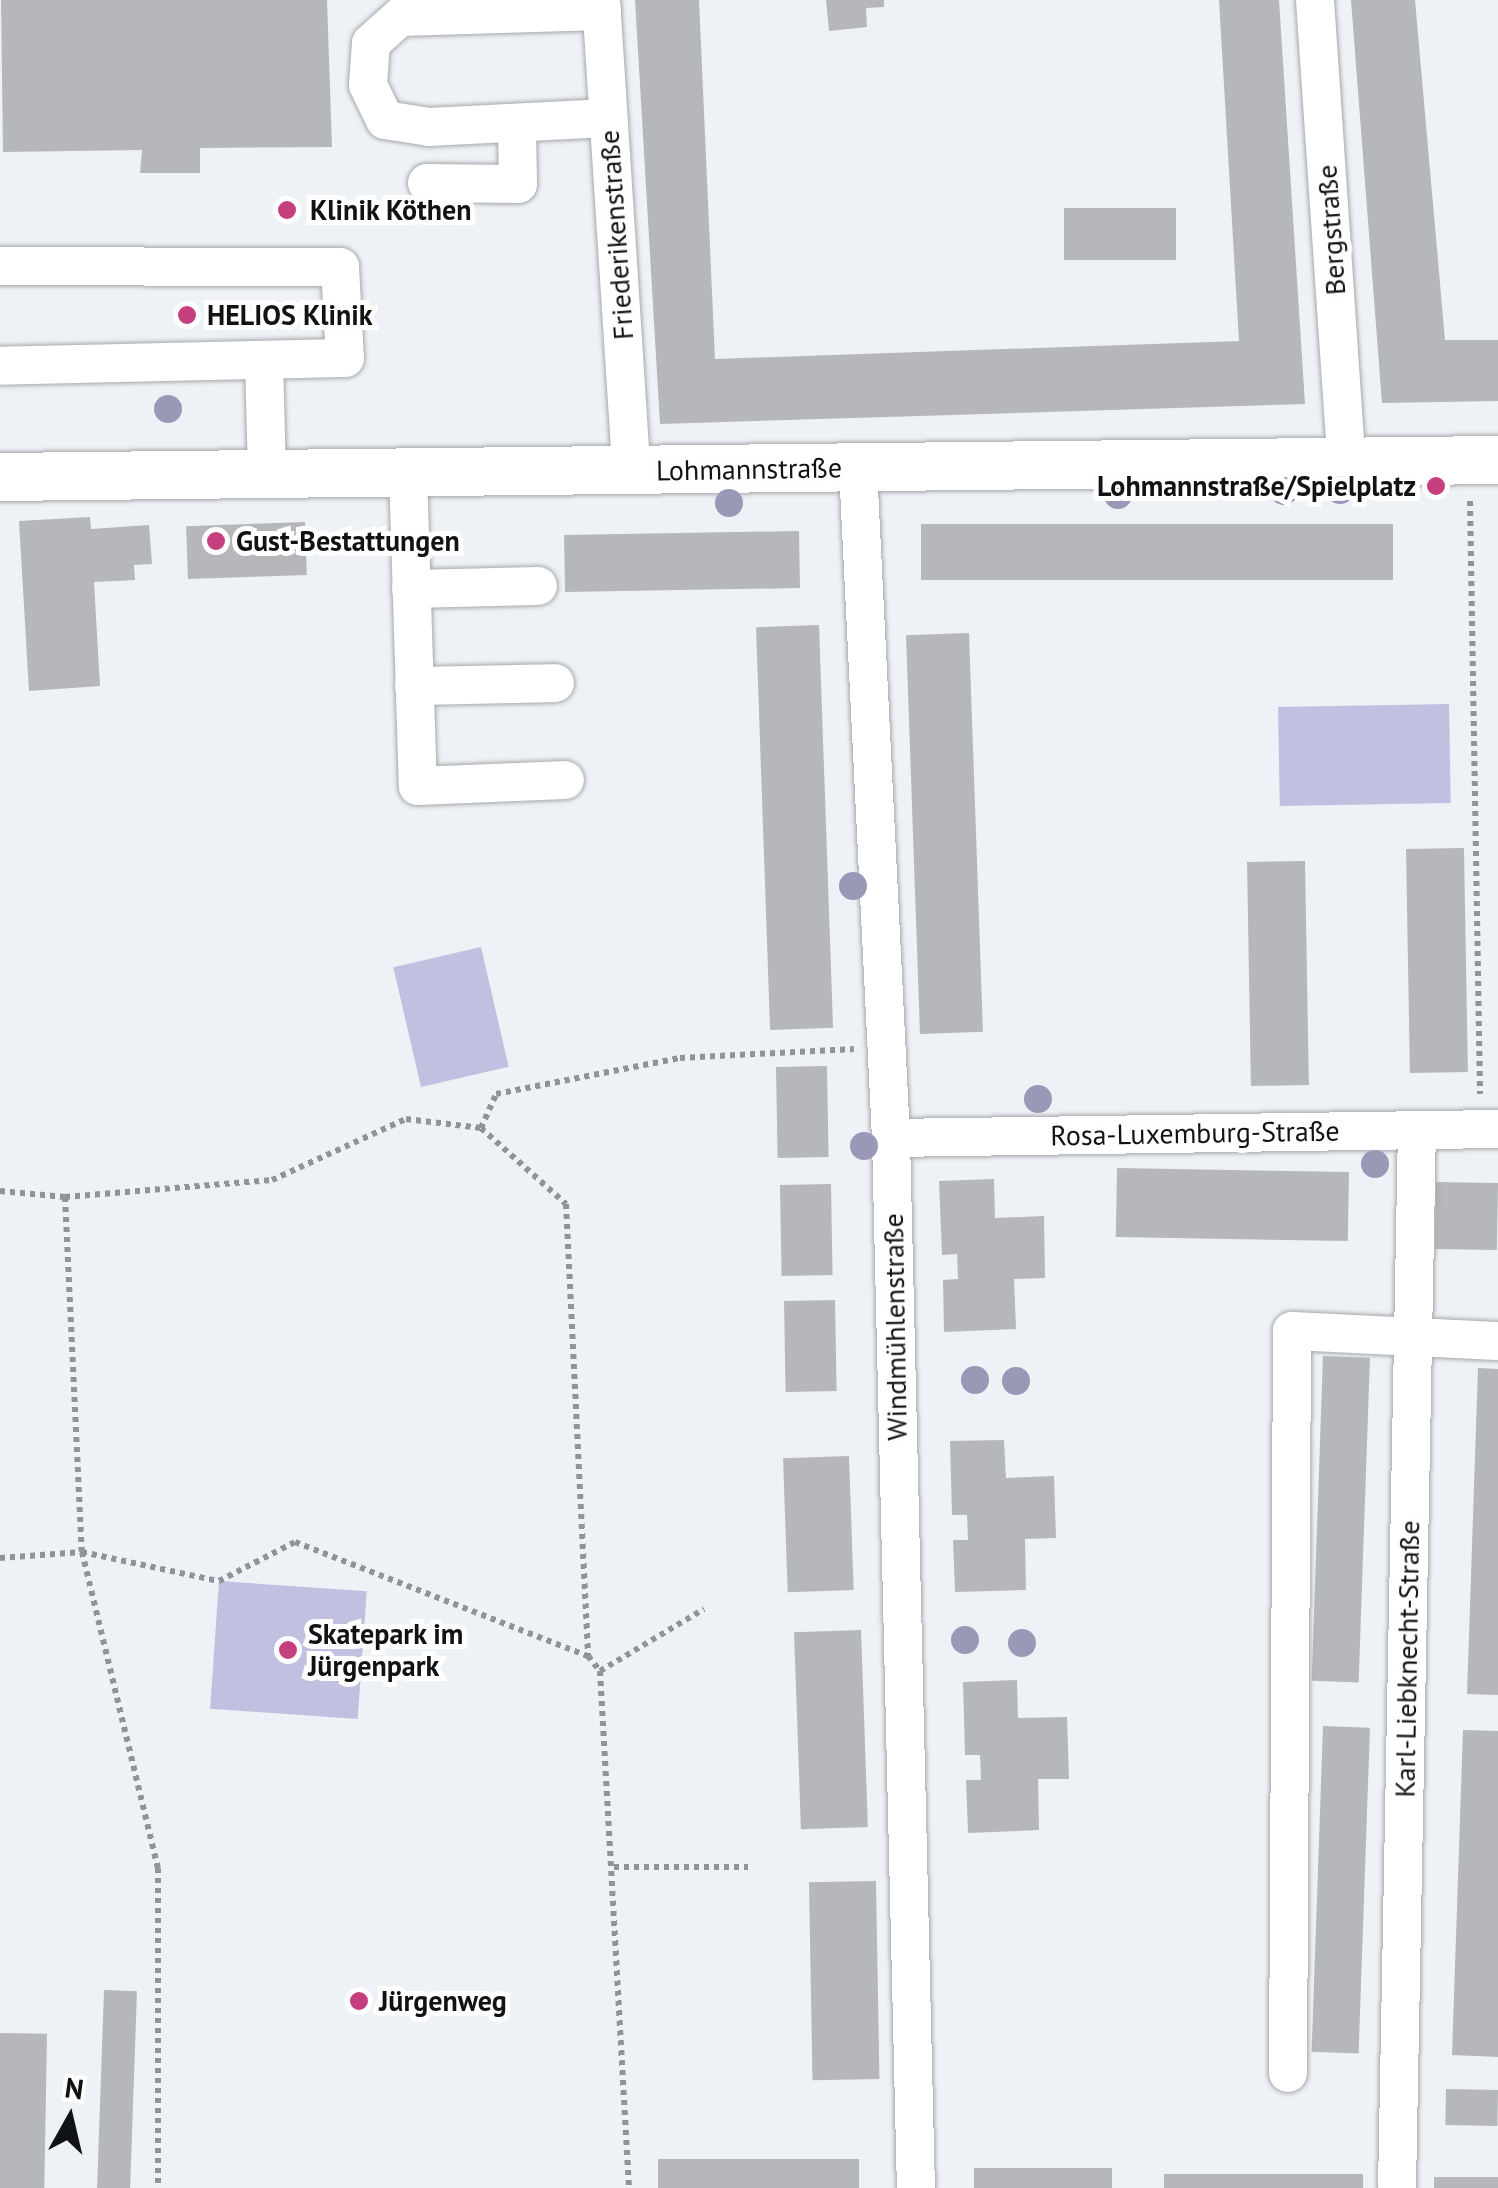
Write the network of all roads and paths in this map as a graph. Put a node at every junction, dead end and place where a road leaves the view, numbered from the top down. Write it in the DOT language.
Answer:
graph roads {
  1 [pos="1315,0"];
  2 [pos="601,6"];
  3 [pos="608,118"];
  4 [pos="517,124"];
  5 [pos="427,182"];
  6 [pos="0,266"];
  7 [pos="264,360"];
  8 [pos="0,366"];
  9 [pos="1346,460"];
  10 [pos="1483,460"];
  11 [pos="858,468"];
  12 [pos="631,470"];
  13 [pos="408,472"];
  14 [pos="267,474"];
  15 [pos="0,477"];
  16 [pos="538,586"];
  17 [pos="411,589"];
  18 [pos="554,682"];
  19 [pos="414,686"];
  20 [pos="565,780"];
  21 [pos="884,1050"];
  22 [pos="481,1128"];
  23 [pos="1489,1128"];
  24 [pos="1416,1130"];
  25 [pos="891,1138"];
  26 [pos="0,1191"];
  27 [pos="65,1197"];
  28 [pos="1412,1336"];
  29 [pos="1498,1341"];
  30 [pos="82,1552"];
  31 [pos="0,1558"];
  32 [pos="704,1609"];
  33 [pos="588,1656"];
  34 [pos="600,1671"];
  35 [pos="748,1867"];
  36 [pos="614,1868"];
  37 [pos="1288,2073"];
  38 [pos="158,2188"];
  39 [pos="629,2188"];
  40 [pos="916,2188"];
  41 [pos="1397,2188"];
  1 -- 9 [label="street, Bergstraße"];
  2 -- 3 [label="street, Friederikenstraße"];
  2 -- 4 [label="street"];
  3 -- 4 [label="street"];
  3 -- 12 [label="street, Friederikenstraße"];
  4 -- 5 [label="street"];
  6 -- 7 [label="street"];
  7 -- 8 [label="street"];
  7 -- 14 [label="street"];
  9 -- 10 [label="main road, Lohmannstraße"];
  9 -- 11 [label="main road, Lohmannstraße"];
  10 -- 23 [label="path"];
  11 -- 12 [label="main road, Lohmannstraße"];
  11 -- 21 [label="street, Windmühlenstraße"];
  12 -- 13 [label="main road, Lohmannstraße"];
  13 -- 14 [label="main road, Lohmannstraße"];
  13 -- 17 [label="street"];
  14 -- 15 [label="main road, Lohmannstraße"];
  16 -- 17 [label="street"];
  17 -- 19 [label="street"];
  18 -- 19 [label="street"];
  19 -- 20 [label="street"];
  21 -- 22 [label="path"];
  21 -- 25 [label="street, Windmühlenstraße"];
  22 -- 27 [label="path"];
  22 -- 33 [label="path"];
  23 -- 24 [label="street, Rosa-Luxemburg-Straße"];
  24 -- 25 [label="street, Rosa-Luxemburg-Straße"];
  24 -- 28 [label="street, Karl-Liebknecht-Straße"];
  25 -- 40 [label="street, Windmühlenstraße"];
  26 -- 27 [label="path"];
  27 -- 30 [label="path"];
  28 -- 29 [label="street"];
  28 -- 37 [label="street"];
  28 -- 41 [label="street, Karl-Liebknecht-Straße"];
  30 -- 31 [label="path"];
  30 -- 33 [label="path"];
  30 -- 38 [label="path"];
  32 -- 34 [label="path"];
  33 -- 34 [label="path"];
  34 -- 36 [label="path"];
  35 -- 36 [label="path"];
  36 -- 39 [label="path"];
}
